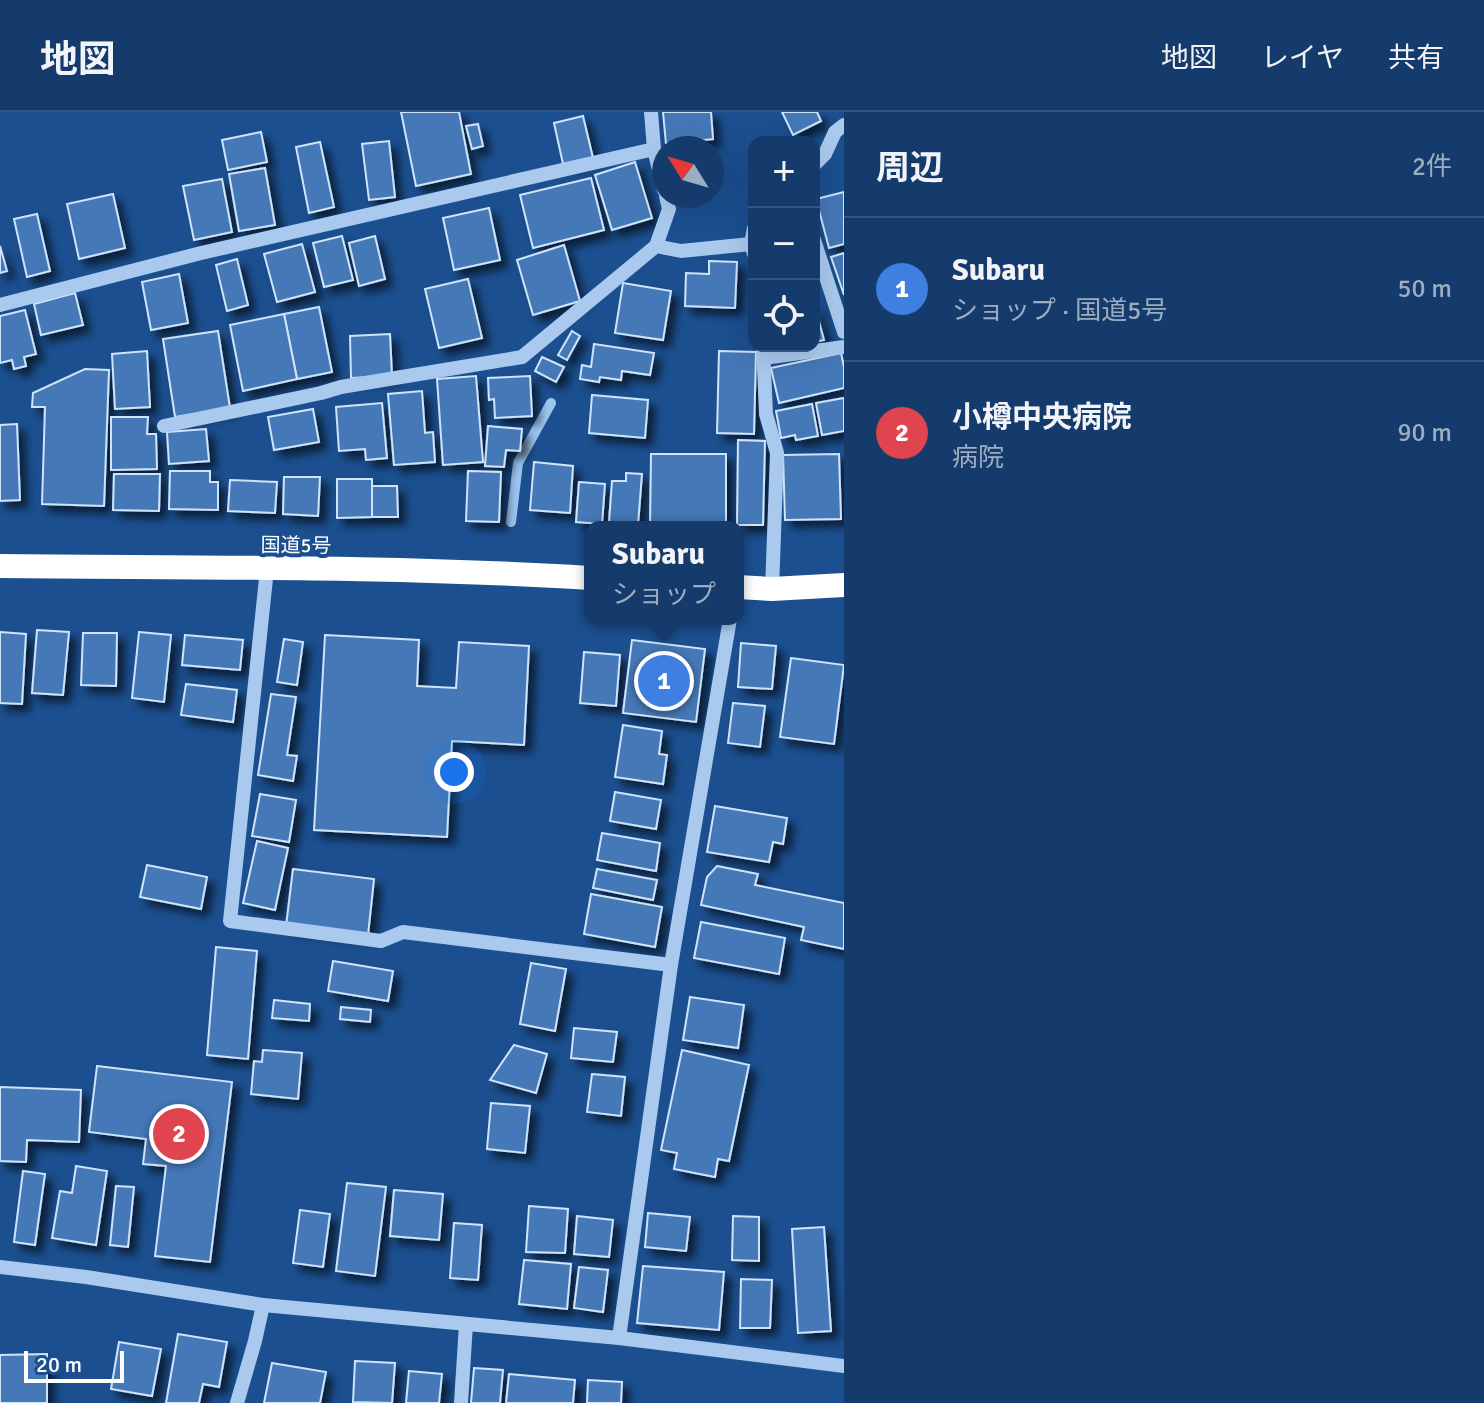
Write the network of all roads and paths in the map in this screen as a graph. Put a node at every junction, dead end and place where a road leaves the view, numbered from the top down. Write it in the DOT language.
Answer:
graph roads {
  1 [pos="651,112"];
  2 [pos="844,125"];
  3 [pos="653,136"];
  4 [pos="652,149"];
  5 [pos="820,159"];
  6 [pos="669,208"];
  7 [pos="656,246"];
  8 [pos="748,249"];
  9 [pos="820,258"];
  10 [pos="0,305"];
  11 [pos="844,332"];
  12 [pos="844,347"];
  13 [pos="820,348"];
  14 [pos="764,352"];
  15 [pos="164,426"];
  16 [pos="0,566"];
  17 [pos="267,569"];
  18 [pos="584,578"];
  19 [pos="844,585"];
  20 [pos="744,587"];
  21 [pos="772,589"];
  22 [pos="729,625"];
  23 [pos="671,965"];
  24 [pos="0,1267"];
  25 [pos="263,1305"];
  26 [pos="466,1324"];
  27 [pos="619,1338"];
  28 [pos="844,1366"];
  29 [pos="237,1403"];
  30 [pos="461,1403"];
  1 -- 3 [label="street"];
  2 -- 5 [label="street"];
  4 -- 10 [label="street"];
  6 -- 7 [label="street"];
  7 -- 8 [label="street"];
  7 -- 15 [label="street"];
  9 -- 11 [label="street"];
  12 -- 13 [label="street"];
  14 -- 21 [label="street"];
  16 -- 17 [label="highway, 国道5号"];
  17 -- 18 [label="highway, 国道5号"];
  17 -- 23 [label="street"];
  19 -- 21 [label="highway"];
  20 -- 21 [label="highway"];
  22 -- 23 [label="street"];
  23 -- 27 [label="street"];
  24 -- 25 [label="street"];
  25 -- 26 [label="street"];
  25 -- 29 [label="street"];
  26 -- 27 [label="street"];
  26 -- 30 [label="street"];
  27 -- 28 [label="street"];
}
